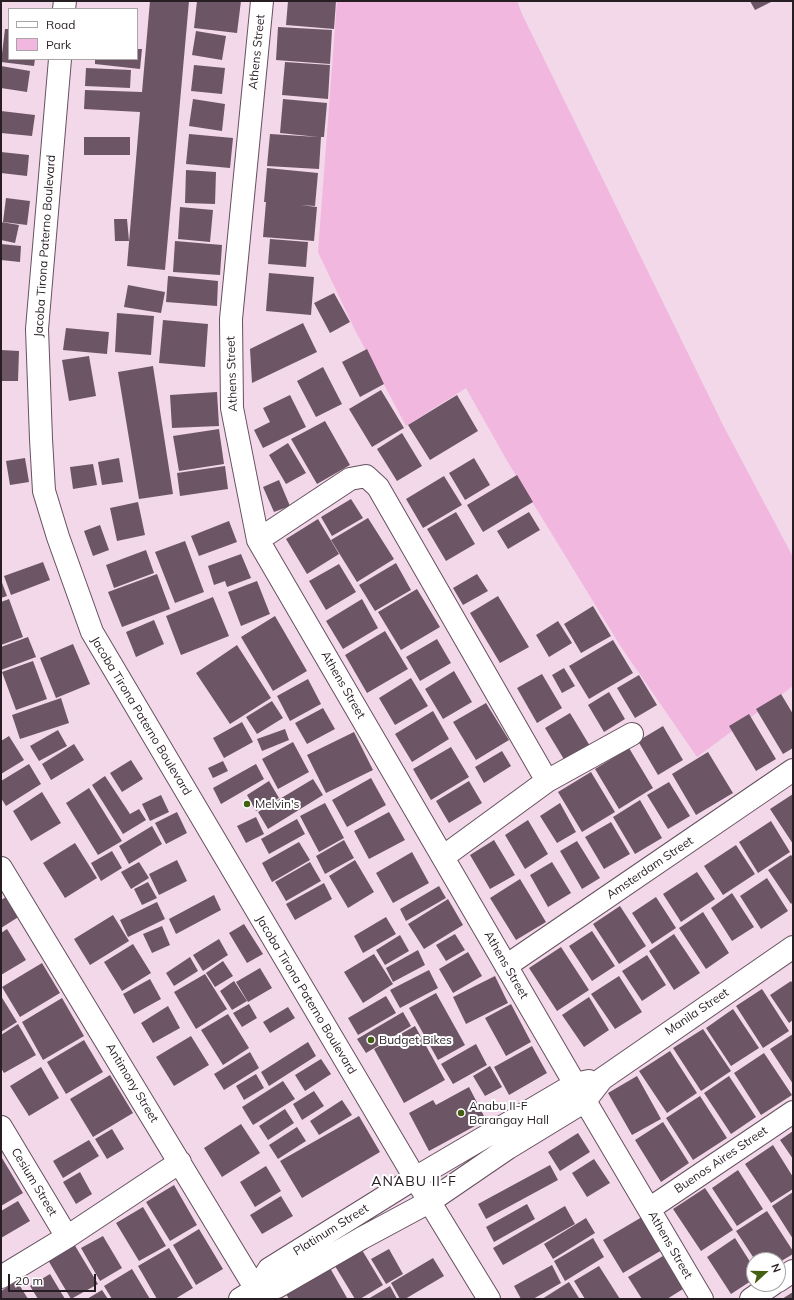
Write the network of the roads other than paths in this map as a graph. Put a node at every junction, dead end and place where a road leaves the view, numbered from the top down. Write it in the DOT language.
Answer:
graph roads {
  1 [pos="262,1"];
  2 [pos="60,60"];
  3 [pos="258,540"];
  4 [pos="632,734"];
  5 [pos="793,770"];
  6 [pos="547,781"];
  7 [pos="443,857"];
  8 [pos="1,868"];
  9 [pos="793,947"];
  10 [pos="506,966"];
  11 [pos="580,1092"];
  12 [pos="793,1112"];
  13 [pos="1,1128"];
  14 [pos="180,1162"];
  15 [pos="415,1178"];
  16 [pos="429,1202"];
  17 [pos="649,1209"];
  18 [pos="66,1237"];
  19 [pos="1,1277"];
  20 [pos="761,1292"];
  21 [pos="253,1296"];
  22 [pos="489,1299"];
  23 [pos="702,1299"];
  24 [pos="751,1299"];
  1 -- 3 [label="street, Athens Street"];
  2 -- 15 [label="street, Jacoba Tirona Paterno Boulevard"];
  3 -- 6 [label="street"];
  3 -- 7 [label="street, Athens Street"];
  4 -- 6 [label="street"];
  5 -- 10 [label="street, Amsterdam Street"];
  6 -- 7 [label="street"];
  7 -- 10 [label="street, Athens Street"];
  8 -- 14 [label="street, Antimony Street"];
  9 -- 11 [label="street, Manila Street"];
  10 -- 11 [label="street, Athens Street"];
  11 -- 15 [label="street, Manila Street"];
  11 -- 16 [label="street, Manila Street"];
  11 -- 17 [label="street, Athens Street"];
  12 -- 17 [label="street, Buenos Aires Street"];
  13 -- 18 [label="street, Cesium Street"];
  14 -- 18 [label="street"];
  14 -- 21 [label="street, Antimony Street"];
  15 -- 16 [label="street, Jacoba Tirona Paterno Boulevard"];
  15 -- 21 [label="street, Platinum Street"];
  16 -- 21 [label="street, Platinum Street"];
  16 -- 22 [label="street, Jacoba Tirona Paterno Boulevard"];
  17 -- 23 [label="street, Athens Street"];
  18 -- 19 [label="street"];
  20 -- 24 [label="street"];
}
